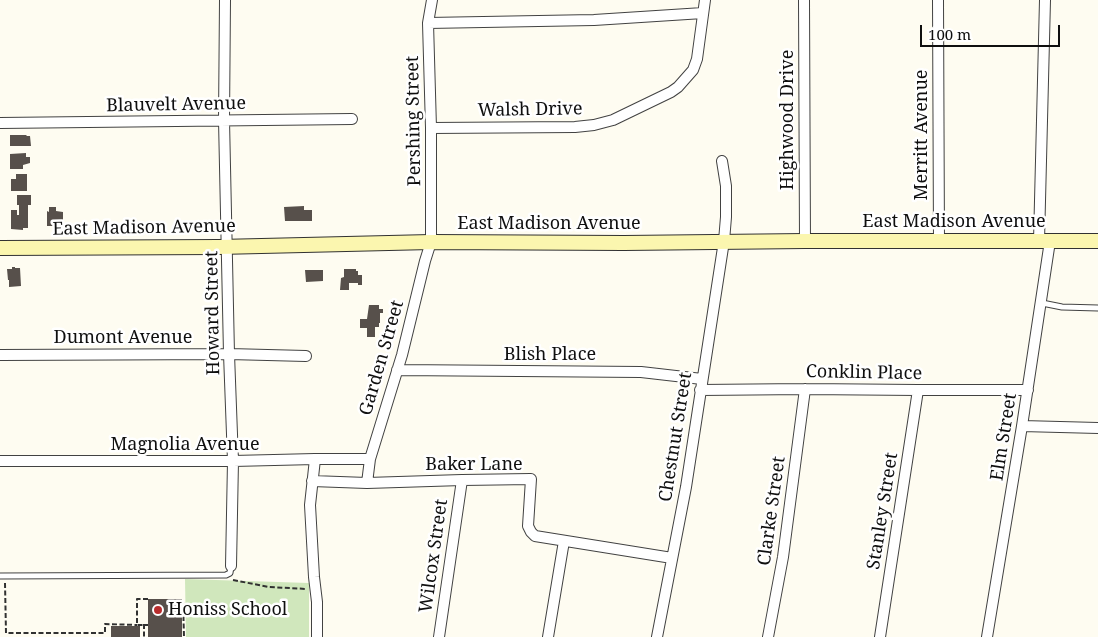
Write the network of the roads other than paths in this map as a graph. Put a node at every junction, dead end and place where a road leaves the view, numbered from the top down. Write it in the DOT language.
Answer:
graph roads {
  1 [pos="225,0"];
  2 [pos="432,0"];
  3 [pos="705,0"];
  4 [pos="804,0"];
  5 [pos="938,0"];
  6 [pos="1045,0"];
  7 [pos="703,13"];
  8 [pos="428,23"];
  9 [pos="352,119"];
  10 [pos="224,120"];
  11 [pos="0,123"];
  12 [pos="431,128"];
  13 [pos="722,161"];
  14 [pos="939,240"];
  15 [pos="724,241"];
  16 [pos="805,241"];
  17 [pos="1045,241"];
  18 [pos="1098,241"];
  19 [pos="431,242"];
  20 [pos="228,246"];
  21 [pos="0,248"];
  22 [pos="1042,303"];
  23 [pos="1098,308"];
  24 [pos="229,354"];
  25 [pos="0,355"];
  26 [pos="306,356"];
  27 [pos="397,370"];
  28 [pos="701,384"];
  29 [pos="805,388"];
  30 [pos="918,390"];
  31 [pos="1028,390"];
  32 [pos="1022,426"];
  33 [pos="1098,428"];
  34 [pos="315,459"];
  35 [pos="370,459"];
  36 [pos="0,461"];
  37 [pos="233,462"];
  38 [pos="462,480"];
  39 [pos="312,481"];
  40 [pos="367,483"];
  41 [pos="564,541"];
  42 [pos="672,558"];
  43 [pos="228,570"];
  44 [pos="0,576"];
  45 [pos="317,637"];
  46 [pos="439,637"];
  47 [pos="548,637"];
  48 [pos="657,637"];
  49 [pos="768,637"];
  50 [pos="880,637"];
  51 [pos="986,637"];
  1 -- 10 [label="street, Howard Street"];
  2 -- 8 [label="street, Pershing Street"];
  3 -- 7 [label="street, Walsh Drive"];
  4 -- 16 [label="street, Highwood Drive"];
  5 -- 14 [label="street, Merritt Avenue"];
  6 -- 17 [label="street, Elm Street"];
  7 -- 8 [label="street"];
  7 -- 12 [label="street, Walsh Drive"];
  8 -- 12 [label="street, Pershing Street"];
  9 -- 10 [label="street, Blauvelt Avenue"];
  10 -- 11 [label="street, Blauvelt Avenue"];
  10 -- 20 [label="street, Howard Street"];
  12 -- 19 [label="street, Pershing Street"];
  13 -- 15 [label="street, Chestnut Street"];
  14 -- 16 [label="main road, East Madison Avenue"];
  14 -- 17 [label="main road, East Madison Avenue"];
  15 -- 16 [label="main road, East Madison Avenue"];
  15 -- 19 [label="main road, East Madison Avenue"];
  15 -- 28 [label="street, Chestnut Street"];
  17 -- 18 [label="main road, East Madison Avenue"];
  17 -- 22 [label="street, Elm Street"];
  19 -- 20 [label="main road, East Madison Avenue"];
  19 -- 27 [label="street, Garden Street"];
  20 -- 21 [label="main road, East Madison Avenue"];
  20 -- 24 [label="street, Howard Street"];
  22 -- 23 [label="lane"];
  22 -- 31 [label="street, Elm Street"];
  24 -- 25 [label="street, Dumont Avenue"];
  24 -- 26 [label="street, Dumont Avenue"];
  24 -- 37 [label="street, Howard Street"];
  27 -- 28 [label="street, Blish Place"];
  27 -- 35 [label="street, Garden Street"];
  28 -- 29 [label="street, Conklin Place"];
  28 -- 42 [label="street, Chestnut Street"];
  29 -- 30 [label="street, Conklin Place"];
  29 -- 49 [label="street, Clarke Street"];
  30 -- 31 [label="street, Conklin Place"];
  30 -- 50 [label="street, Stanley Street"];
  31 -- 32 [label="street, Elm Street"];
  32 -- 33 [label="street"];
  32 -- 51 [label="street, Elm Street"];
  34 -- 35 [label="street, Magnolia Avenue"];
  34 -- 37 [label="street, Magnolia Avenue"];
  34 -- 39 [label="street"];
  35 -- 40 [label="street, Garden Street"];
  36 -- 37 [label="street, Magnolia Avenue"];
  37 -- 43 [label="street, Howard Street"];
  38 -- 40 [label="street, Baker Lane"];
  38 -- 41 [label="street, Baker Lane"];
  38 -- 46 [label="street, Wilcox Street"];
  39 -- 40 [label="street, Baker Lane"];
  39 -- 45 [label="street"];
  41 -- 42 [label="street, Baker Lane"];
  41 -- 47 [label="street"];
  42 -- 48 [label="street, Chestnut Street"];
  43 -- 44 [label="lane"];
}
